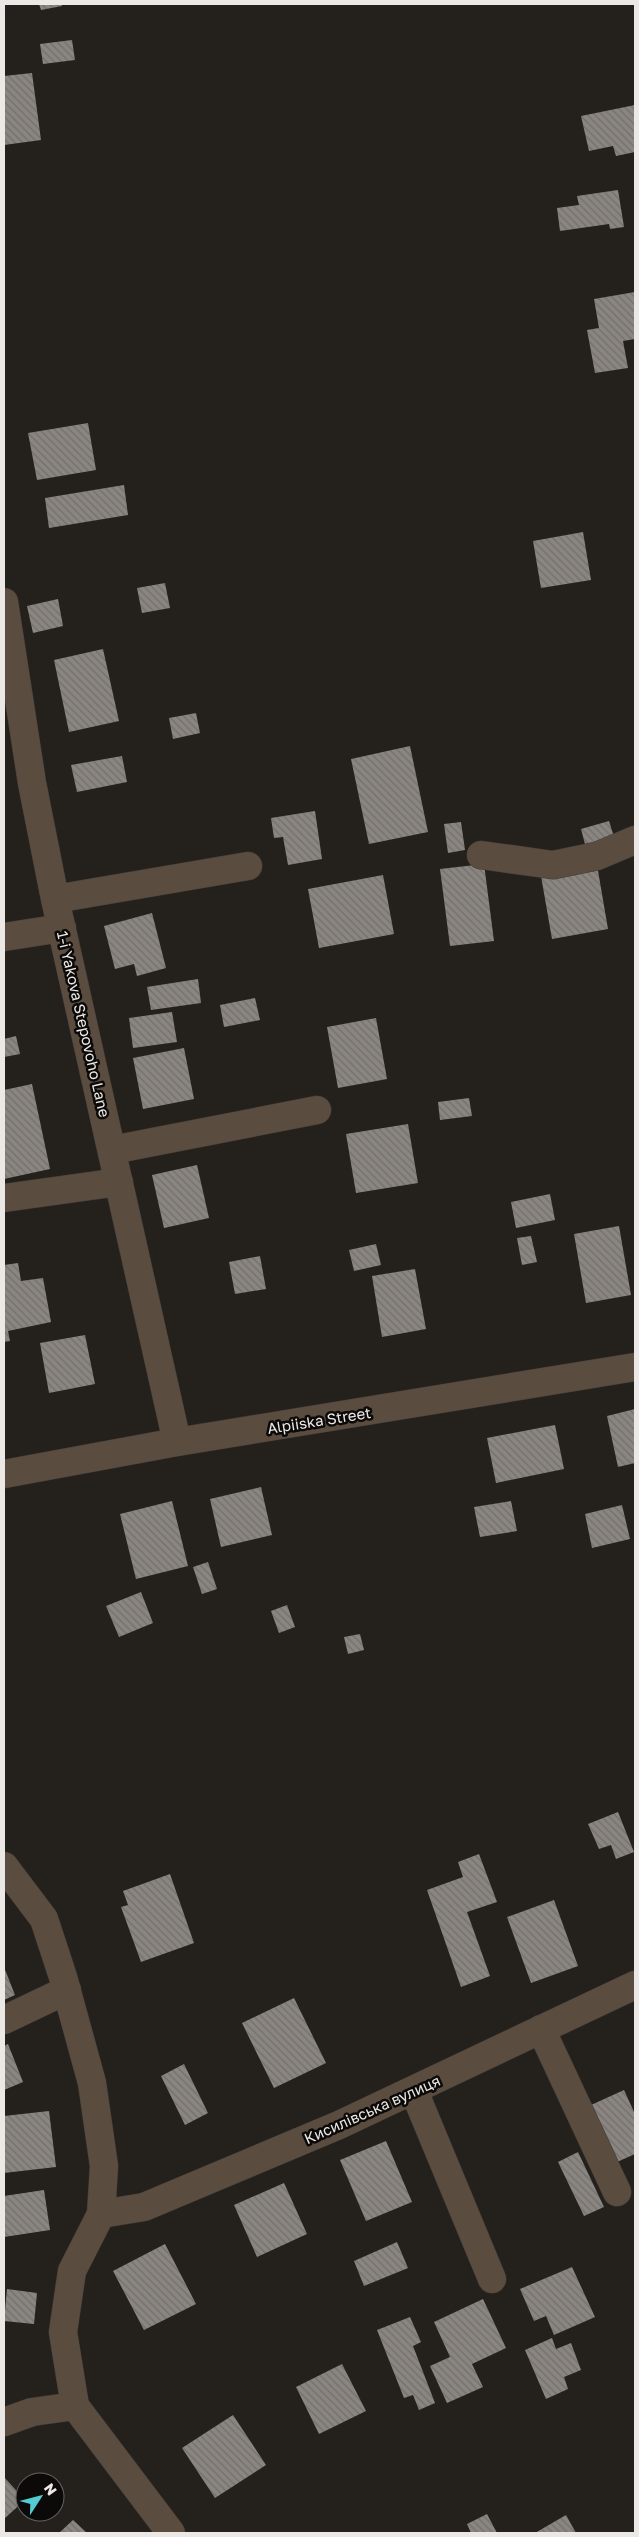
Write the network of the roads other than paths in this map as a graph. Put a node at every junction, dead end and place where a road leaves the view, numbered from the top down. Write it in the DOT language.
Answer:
graph roads {
  1 [pos="4,602"];
  2 [pos="635,840"];
  3 [pos="481,855"];
  4 [pos="248,866"];
  5 [pos="55,899"];
  6 [pos="62,928"];
  7 [pos="4,937"];
  8 [pos="317,1110"];
  9 [pos="112,1150"];
  10 [pos="119,1182"];
  11 [pos="4,1198"];
  12 [pos="635,1368"];
  13 [pos="177,1442"];
  14 [pos="4,1474"];
  15 [pos="4,1866"];
  16 [pos="635,1984"];
  17 [pos="67,1990"];
  18 [pos="4,2020"];
  19 [pos="541,2030"];
  20 [pos="414,2091"];
  21 [pos="617,2192"];
  22 [pos="101,2214"];
  23 [pos="492,2279"];
  24 [pos="75,2406"];
  25 [pos="4,2422"];
  26 [pos="171,2533"];
  1 -- 5 [label="street, 1-i Yakova Stepovoho Lane"];
  2 -- 3 [label="street"];
  4 -- 5 [label="street"];
  5 -- 6 [label="street, 1-i Yakova Stepovoho Lane"];
  6 -- 7 [label="street"];
  6 -- 9 [label="street, 1-i Yakova Stepovoho Lane"];
  8 -- 9 [label="street"];
  9 -- 10 [label="street, 1-i Yakova Stepovoho Lane"];
  10 -- 11 [label="street"];
  10 -- 13 [label="street, 1-i Yakova Stepovoho Lane"];
  12 -- 13 [label="street, Alpiiska Street"];
  13 -- 14 [label="street, Alpiiska Street"];
  15 -- 17 [label="street"];
  16 -- 19 [label="street, Кисилівська вулиця"];
  17 -- 18 [label="street"];
  17 -- 22 [label="street"];
  19 -- 20 [label="street, Кисилівська вулиця"];
  19 -- 21 [label="street"];
  20 -- 22 [label="street, Кисилівська вулиця"];
  20 -- 23 [label="street"];
  22 -- 24 [label="street"];
  24 -- 25 [label="street"];
  24 -- 26 [label="street"];
}
